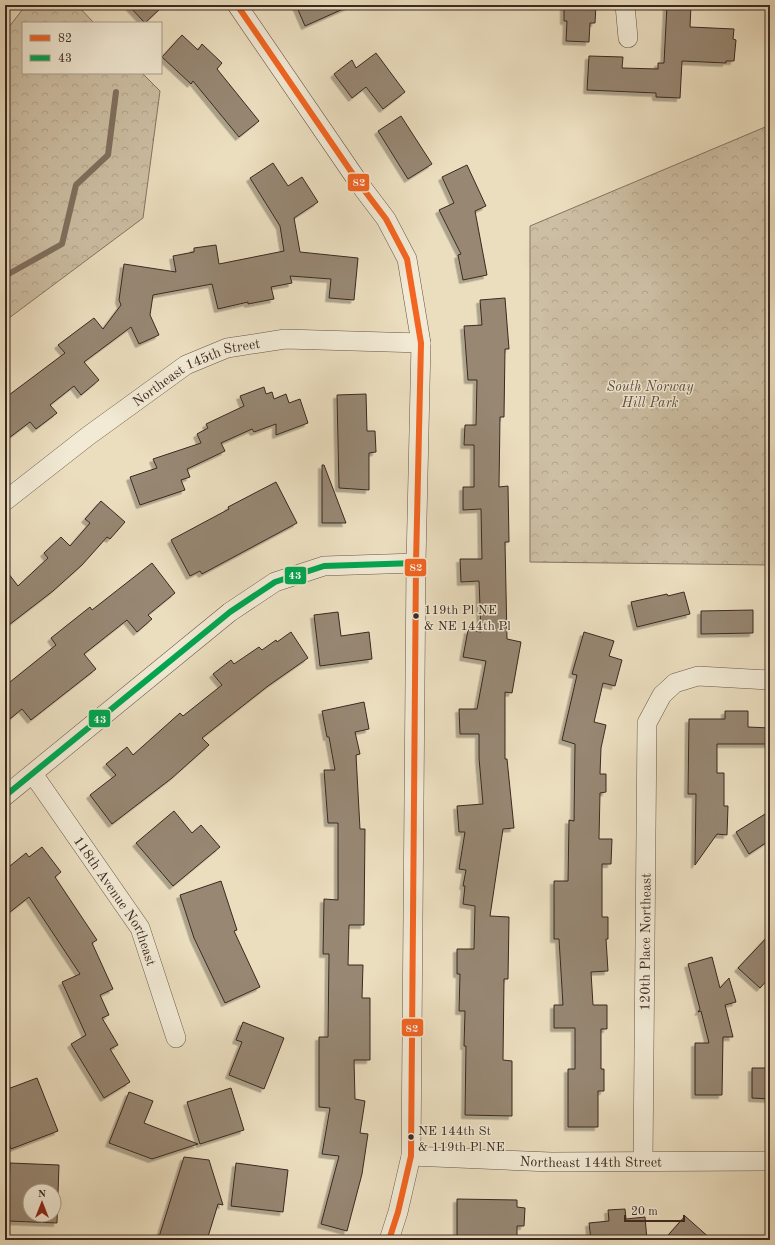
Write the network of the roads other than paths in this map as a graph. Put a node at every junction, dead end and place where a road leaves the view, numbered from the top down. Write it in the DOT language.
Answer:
graph roads {
  1 [pos="237,5"];
  2 [pos="625,5"];
  3 [pos="628,38"];
  4 [pos="422,343"];
  5 [pos="5,501"];
  6 [pos="416,563"];
  7 [pos="770,680"];
  8 [pos="33,774"];
  9 [pos="5,796"];
  10 [pos="176,1038"];
  11 [pos="411,1156"];
  12 [pos="642,1161"];
  13 [pos="770,1161"];
  14 [pos="389,1240"];
  1 -- 4 [label="street"];
  2 -- 3 [label="street"];
  4 -- 5 [label="street, Northeast 145th Street"];
  4 -- 6 [label="street"];
  6 -- 8 [label="street"];
  6 -- 11 [label="street"];
  7 -- 12 [label="street, 120th Place Northeast"];
  8 -- 9 [label="street"];
  8 -- 10 [label="street, 118th Avenue Northeast"];
  11 -- 12 [label="street, Northeast 144th Street"];
  11 -- 14 [label="street"];
  12 -- 13 [label="street, Northeast 144th Street"];
}
